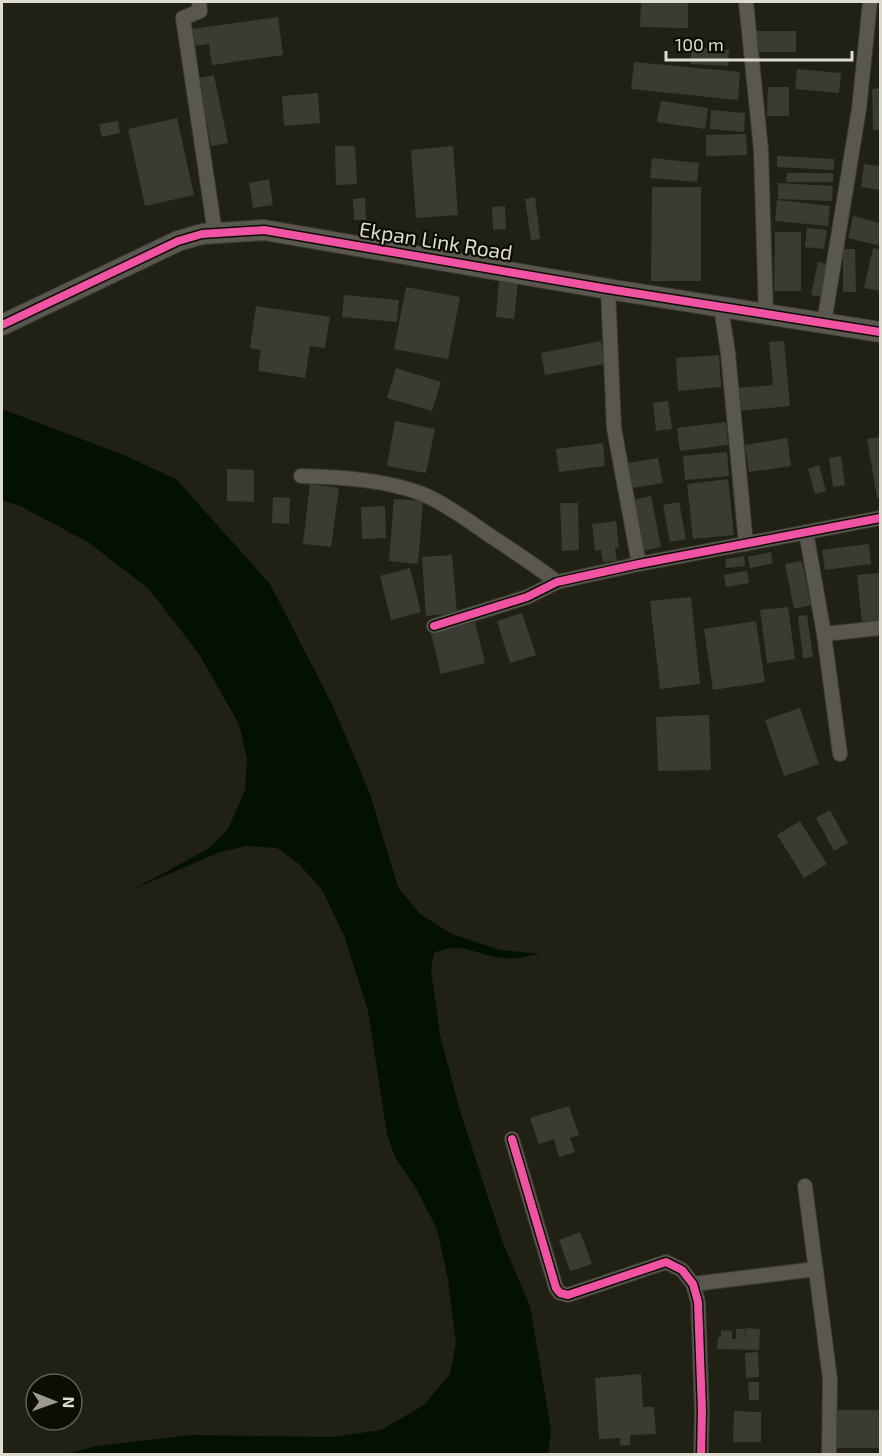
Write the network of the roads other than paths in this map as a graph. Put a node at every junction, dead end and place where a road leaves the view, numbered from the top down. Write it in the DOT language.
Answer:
graph roads {
  1 [pos="199,2"];
  2 [pos="746,2"];
  3 [pos="870,2"];
  4 [pos="215,233"];
  5 [pos="608,289"];
  6 [pos="721,307"];
  7 [pos="766,315"];
  8 [pos="824,323"];
  9 [pos="2,325"];
  10 [pos="880,332"];
  11 [pos="301,476"];
  12 [pos="880,518"];
  13 [pos="806,532"];
  14 [pos="746,544"];
  15 [pos="639,564"];
  16 [pos="557,582"];
  17 [pos="434,626"];
  18 [pos="880,628"];
  19 [pos="824,634"];
  20 [pos="840,754"];
  21 [pos="512,1139"];
  22 [pos="805,1186"];
  23 [pos="816,1269"];
  24 [pos="693,1284"];
  25 [pos="701,1455"];
  26 [pos="829,1455"];
  1 -- 4 [label="street"];
  2 -- 7 [label="street"];
  3 -- 8 [label="street"];
  4 -- 5 [label="street, Ekpan Link Road"];
  4 -- 9 [label="street, Ekpan Link Road"];
  5 -- 6 [label="street, Ekpan Link Road"];
  5 -- 15 [label="street"];
  6 -- 7 [label="street, Ekpan Link Road"];
  6 -- 14 [label="street"];
  7 -- 8 [label="street, Ekpan Link Road"];
  8 -- 10 [label="street, Ekpan Link Road"];
  11 -- 16 [label="street"];
  12 -- 13 [label="street"];
  13 -- 14 [label="street"];
  13 -- 19 [label="street"];
  14 -- 15 [label="street"];
  15 -- 16 [label="street"];
  16 -- 17 [label="street"];
  18 -- 19 [label="street"];
  19 -- 20 [label="street"];
  21 -- 24 [label="street"];
  22 -- 23 [label="street"];
  23 -- 24 [label="street"];
  23 -- 26 [label="street"];
  24 -- 25 [label="street"];
}
